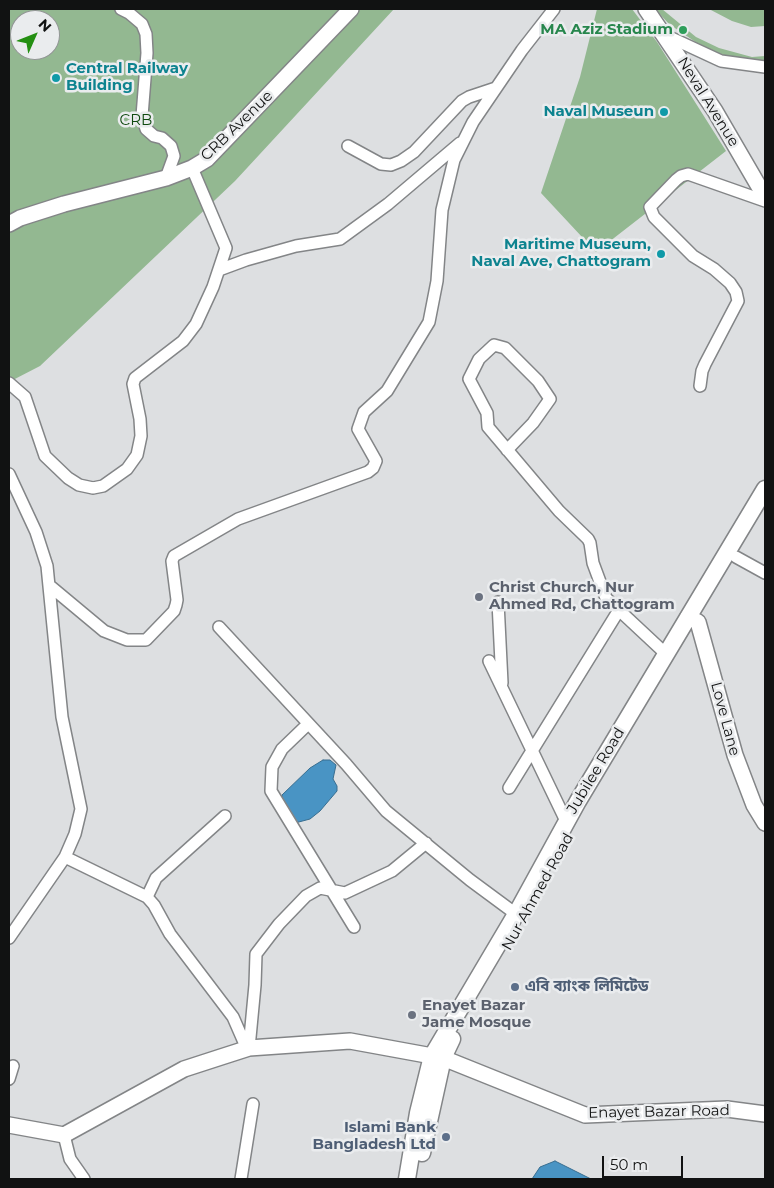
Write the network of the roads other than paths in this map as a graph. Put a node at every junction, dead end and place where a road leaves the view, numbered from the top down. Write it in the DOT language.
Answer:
graph roads {
  1 [pos="121,9"];
  2 [pos="351,9"];
  3 [pos="554,9"];
  4 [pos="646,9"];
  5 [pos="665,35"];
  6 [pos="765,67"];
  7 [pos="496,88"];
  8 [pos="465,139"];
  9 [pos="348,146"];
  10 [pos="192,168"];
  11 [pos="166,178"];
  12 [pos="765,199"];
  13 [pos="9,224"];
  14 [pos="219,270"];
  15 [pos="9,383"];
  16 [pos="700,386"];
  17 [pos="507,450"];
  18 [pos="9,474"];
  19 [pos="765,489"];
  20 [pos="765,511"];
  21 [pos="736,557"];
  22 [pos="765,573"];
  23 [pos="50,586"];
  24 [pos="498,602"];
  25 [pos="619,610"];
  26 [pos="693,620"];
  27 [pos="219,627"];
  28 [pos="666,654"];
  29 [pos="489,660"];
  30 [pos="503,689"];
  31 [pos="308,724"];
  32 [pos="533,751"];
  33 [pos="509,788"];
  34 [pos="225,816"];
  35 [pos="566,821"];
  36 [pos="765,823"];
  37 [pos="426,843"];
  38 [pos="65,857"];
  39 [pos="332,890"];
  40 [pos="147,897"];
  41 [pos="516,914"];
  42 [pos="354,927"];
  43 [pos="9,938"];
  44 [pos="248,1048"];
  45 [pos="439,1061"];
  46 [pos="13,1066"];
  47 [pos="9,1078"];
  48 [pos="254,1104"];
  49 [pos="765,1114"];
  50 [pos="9,1125"];
  51 [pos="64,1135"];
  52 [pos="84,1179"];
  53 [pos="240,1179"];
  54 [pos="407,1179"];
  55 [pos="416,1179"];
  1 -- 11 [label="street"];
  2 -- 10 [label="main road, CRB Avenue"];
  3 -- 7 [label="street"];
  4 -- 5 [label="main road, Neval Avenue"];
  5 -- 6 [label="street"];
  5 -- 12 [label="main road, Neval Avenue"];
  7 -- 8 [label="street"];
  7 -- 9 [label="street"];
  8 -- 14 [label="street"];
  8 -- 23 [label="street"];
  10 -- 11 [label="main road, CRB Avenue"];
  10 -- 14 [label="street"];
  11 -- 13 [label="main road, CRB Avenue"];
  12 -- 16 [label="street"];
  14 -- 15 [label="street"];
  17 -- 17 [label="street"];
  17 -- 25 [label="street"];
  18 -- 23 [label="street"];
  19 -- 26 [label="main road, Jubilee Road"];
  20 -- 21 [label="main road, Nur Ahmed Road"];
  21 -- 22 [label="street"];
  21 -- 26 [label="main road, Nur Ahmed Road"];
  23 -- 38 [label="street"];
  24 -- 30 [label="street"];
  25 -- 28 [label="street"];
  25 -- 32 [label="street"];
  26 -- 28 [label="main road, Jubilee Road"];
  26 -- 36 [label="main road, Love Lane"];
  26 -- 45 [label="main road, Nur Ahmed Road"];
  27 -- 31 [label="street"];
  28 -- 35 [label="main road, Jubilee Road"];
  29 -- 30 [label="street"];
  30 -- 32 [label="street"];
  31 -- 37 [label="street"];
  31 -- 39 [label="street"];
  32 -- 33 [label="street"];
  32 -- 35 [label="street"];
  34 -- 40 [label="street"];
  35 -- 41 [label="main road, Jubilee Road"];
  37 -- 39 [label="street"];
  37 -- 41 [label="street"];
  38 -- 40 [label="street"];
  38 -- 43 [label="street"];
  39 -- 42 [label="street"];
  39 -- 44 [label="street"];
  40 -- 44 [label="street"];
  41 -- 45 [label="main road, Jubilee Road"];
  44 -- 45 [label="main road, Enayet Bazar Road"];
  44 -- 51 [label="main road, Enayet Bazar Road"];
  45 -- 49 [label="main road, Enayet Bazar Road"];
  45 -- 54 [label="main road"];
  45 -- 55 [label="main road, Jubilee Road"];
  46 -- 47 [label="street"];
  48 -- 53 [label="street"];
  50 -- 51 [label="main road"];
  51 -- 52 [label="street"];
}
